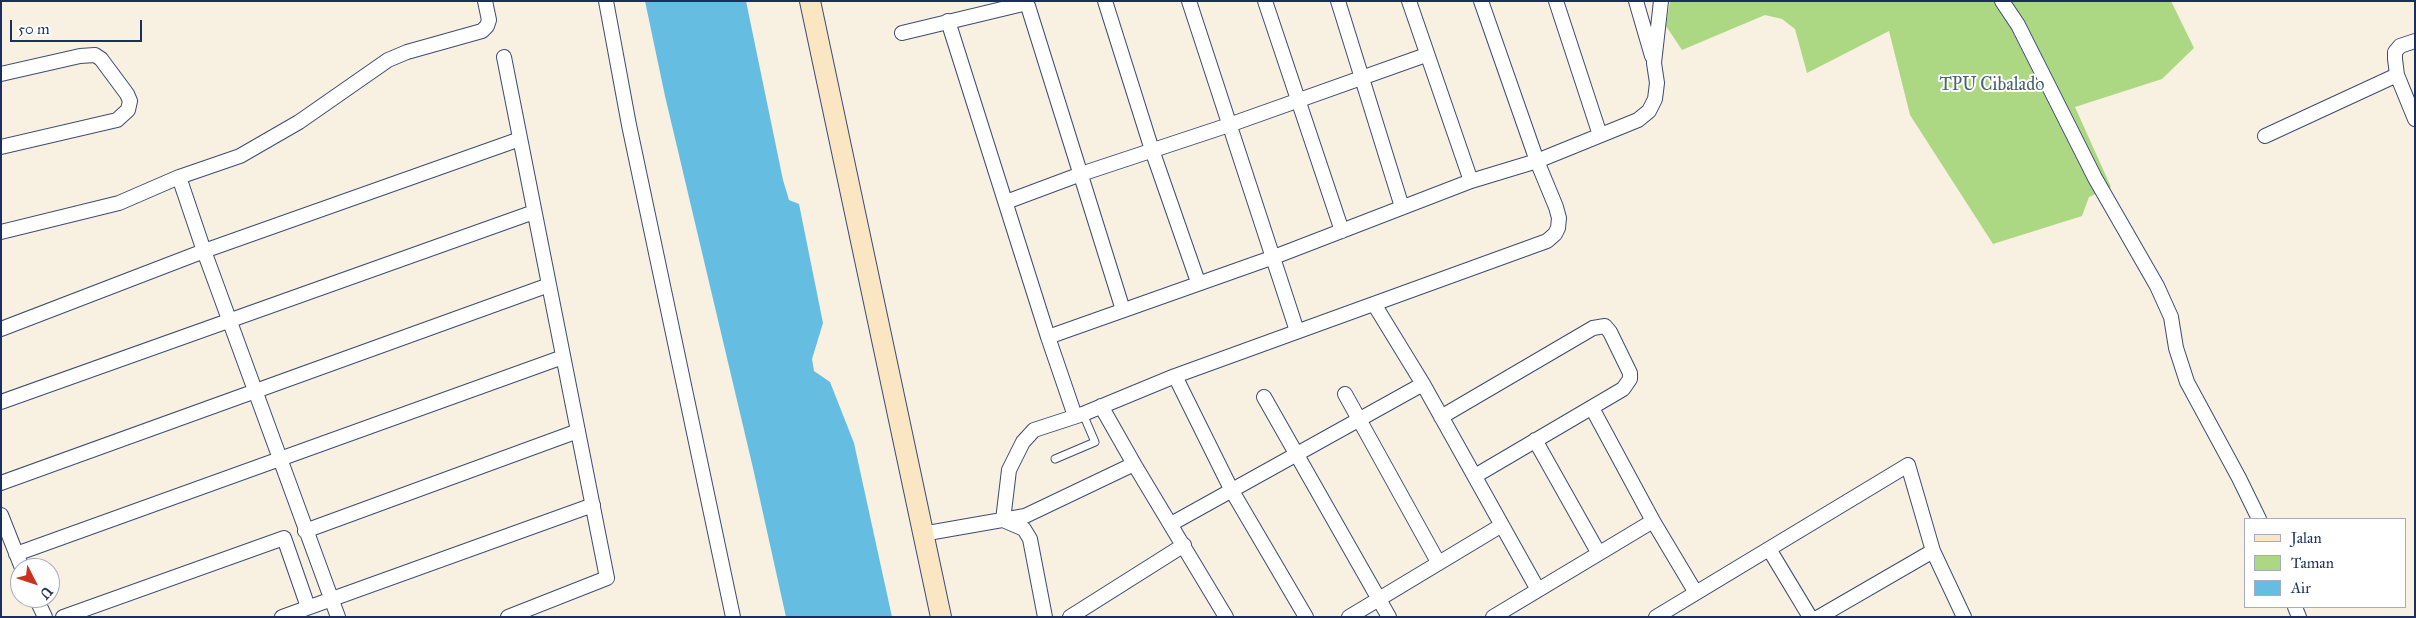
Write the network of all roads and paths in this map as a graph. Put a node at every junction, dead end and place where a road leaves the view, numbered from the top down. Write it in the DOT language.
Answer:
graph roads {
  1 [pos="485,1"];
  2 [pos="606,1"];
  3 [pos="810,1"];
  4 [pos="1105,1"];
  5 [pos="1189,1"];
  6 [pos="1265,1"];
  7 [pos="1338,1"];
  8 [pos="1409,1"];
  9 [pos="1482,1"];
  10 [pos="1556,1"];
  11 [pos="1636,1"];
  12 [pos="1661,1"];
  13 [pos="2002,1"];
  14 [pos="948,21"];
  15 [pos="902,33"];
  16 [pos="2415,41"];
  17 [pos="1426,55"];
  18 [pos="504,57"];
  19 [pos="1654,63"];
  20 [pos="1,74"];
  21 [pos="2397,75"];
  22 [pos="1362,76"];
  23 [pos="1298,100"];
  24 [pos="2415,118"];
  25 [pos="1229,125"];
  26 [pos="1600,135"];
  27 [pos="2265,136"];
  28 [pos="520,139"];
  29 [pos="1,148"];
  30 [pos="1152,150"];
  31 [pos="1537,161"];
  32 [pos="1081,174"];
  33 [pos="179,177"];
  34 [pos="1471,181"];
  35 [pos="1006,202"];
  36 [pos="1402,207"];
  37 [pos="534,212"];
  38 [pos="1342,231"];
  39 [pos="1,232"];
  40 [pos="204,251"];
  41 [pos="1274,257"];
  42 [pos="1198,282"];
  43 [pos="549,285"];
  44 [pos="1374,304"];
  45 [pos="1123,310"];
  46 [pos="228,320"];
  47 [pos="1,329"];
  48 [pos="1297,331"];
  49 [pos="1048,337"];
  50 [pos="563,357"];
  51 [pos="1175,376"];
  52 [pos="1423,384"];
  53 [pos="255,391"];
  54 [pos="1345,394"];
  55 [pos="1264,397"];
  56 [pos="1,402"];
  57 [pos="1101,406"];
  58 [pos="1592,408"];
  59 [pos="1079,415"];
  60 [pos="1441,417"];
  61 [pos="1360,419"];
  62 [pos="578,432"];
  63 [pos="1535,440"];
  64 [pos="1296,454"];
  65 [pos="1055,459"];
  66 [pos="281,460"];
  67 [pos="1134,464"];
  68 [pos="1475,476"];
  69 [pos="1,483"];
  70 [pos="1232,491"];
  71 [pos="593,505"];
  72 [pos="1,515"];
  73 [pos="2259,518"];
  74 [pos="1003,520"];
  75 [pos="1653,521"];
  76 [pos="1171,524"];
  77 [pos="1502,525"];
  78 [pos="305,531"];
  79 [pos="922,534"];
  80 [pos="1184,545"];
  81 [pos="1769,549"];
  82 [pos="1933,551"];
  83 [pos="1598,552"];
  84 [pos="16,554"];
  85 [pos="18,558"];
  86 [pos="1438,562"];
  87 [pos="1538,588"];
  88 [pos="1696,593"];
  89 [pos="332,599"];
  90 [pos="1379,599"];
  91 [pos="308,607"];
  92 [pos="1220,615"];
  93 [pos="63,617"];
  94 [pos="282,617"];
  95 [pos="338,617"];
  96 [pos="508,617"];
  97 [pos="733,617"];
  98 [pos="941,617"];
  99 [pos="1045,617"];
  100 [pos="1070,617"];
  101 [pos="1306,617"];
  102 [pos="1349,617"];
  103 [pos="1389,617"];
  104 [pos="1493,617"];
  105 [pos="1656,617"];
  106 [pos="1810,617"];
  107 [pos="1819,617"];
  108 [pos="1964,617"];
  1 -- 33 [label="street"];
  2 -- 97 [label="street"];
  3 -- 79 [label="street"];
  4 -- 30 [label="street"];
  5 -- 25 [label="street"];
  6 -- 23 [label="street"];
  7 -- 22 [label="street"];
  8 -- 17 [label="street"];
  9 -- 31 [label="street"];
  10 -- 26 [label="street"];
  11 -- 19 [label="street"];
  12 -- 19 [label="street"];
  13 -- 73 [label="street"];
  14 -- 15 [label="street"];
  14 -- 32 [label="street"];
  14 -- 35 [label="street"];
  16 -- 21 [label="street"];
  17 -- 22 [label="street"];
  17 -- 34 [label="street"];
  18 -- 28 [label="street"];
  19 -- 26 [label="street"];
  20 -- 29 [label="street"];
  21 -- 24 [label="street"];
  21 -- 27 [label="street"];
  22 -- 23 [label="street"];
  22 -- 36 [label="street"];
  23 -- 25 [label="street"];
  23 -- 38 [label="street"];
  25 -- 30 [label="street"];
  25 -- 41 [label="street"];
  26 -- 31 [label="street"];
  28 -- 37 [label="street"];
  28 -- 40 [label="street"];
  30 -- 32 [label="street"];
  30 -- 42 [label="street"];
  31 -- 34 [label="street"];
  31 -- 44 [label="street"];
  32 -- 35 [label="street"];
  32 -- 45 [label="street"];
  33 -- 39 [label="street"];
  33 -- 40 [label="street"];
  34 -- 36 [label="street"];
  35 -- 49 [label="street"];
  36 -- 38 [label="street"];
  37 -- 43 [label="street"];
  37 -- 46 [label="street"];
  38 -- 41 [label="street"];
  40 -- 46 [label="street"];
  40 -- 47 [label="street"];
  41 -- 42 [label="street"];
  41 -- 48 [label="street"];
  42 -- 45 [label="street"];
  43 -- 50 [label="street"];
  43 -- 53 [label="street"];
  44 -- 48 [label="street"];
  44 -- 52 [label="street"];
  45 -- 49 [label="street"];
  46 -- 53 [label="street"];
  46 -- 56 [label="street"];
  48 -- 51 [label="street"];
  49 -- 59 [label="street"];
  50 -- 62 [label="street"];
  50 -- 66 [label="street"];
  51 -- 57 [label="street"];
  51 -- 70 [label="street"];
  52 -- 60 [label="street"];
  52 -- 61 [label="street"];
  53 -- 66 [label="street"];
  53 -- 69 [label="street"];
  54 -- 61 [label="street"];
  55 -- 64 [label="street"];
  57 -- 59 [label="street"];
  57 -- 67 [label="street"];
  58 -- 60 [label="street"];
  58 -- 63 [label="street"];
  58 -- 75 [label="street"];
  59 -- 65 [label="lane"];
  59 -- 74 [label="street"];
  60 -- 68 [label="street"];
  61 -- 64 [label="street"];
  61 -- 86 [label="street"];
  62 -- 71 [label="street"];
  62 -- 78 [label="street"];
  63 -- 68 [label="street"];
  63 -- 83 [label="street"];
  64 -- 70 [label="street"];
  64 -- 90 [label="street"];
  66 -- 78 [label="street"];
  66 -- 84 [label="street"];
  67 -- 74 [label="street"];
  67 -- 76 [label="street"];
  68 -- 77 [label="street"];
  70 -- 76 [label="street"];
  70 -- 101 [label="street"];
  71 -- 89 [label="street"];
  71 -- 96 [label="street"];
  72 -- 84 [label="street"];
  74 -- 79 [label="street"];
  74 -- 99 [label="street"];
  75 -- 83 [label="street"];
  75 -- 88 [label="street"];
  76 -- 80 [label="street"];
  77 -- 86 [label="street"];
  77 -- 87 [label="street"];
  78 -- 89 [label="street"];
  79 -- 98 [label="street"];
  80 -- 92 [label="street"];
  80 -- 100 [label="street"];
  81 -- 82 [label="street"];
  81 -- 88 [label="street"];
  81 -- 106 [label="street"];
  82 -- 107 [label="street"];
  82 -- 108 [label="street"];
  83 -- 87 [label="street"];
  84 -- 85 [label="street"];
  86 -- 90 [label="street"];
  87 -- 104 [label="street"];
  88 -- 105 [label="street"];
  89 -- 91 [label="street"];
  89 -- 95 [label="street"];
  90 -- 102 [label="street"];
  90 -- 103 [label="street"];
  91 -- 93 [label="street"];
  91 -- 94 [label="street"];
}
